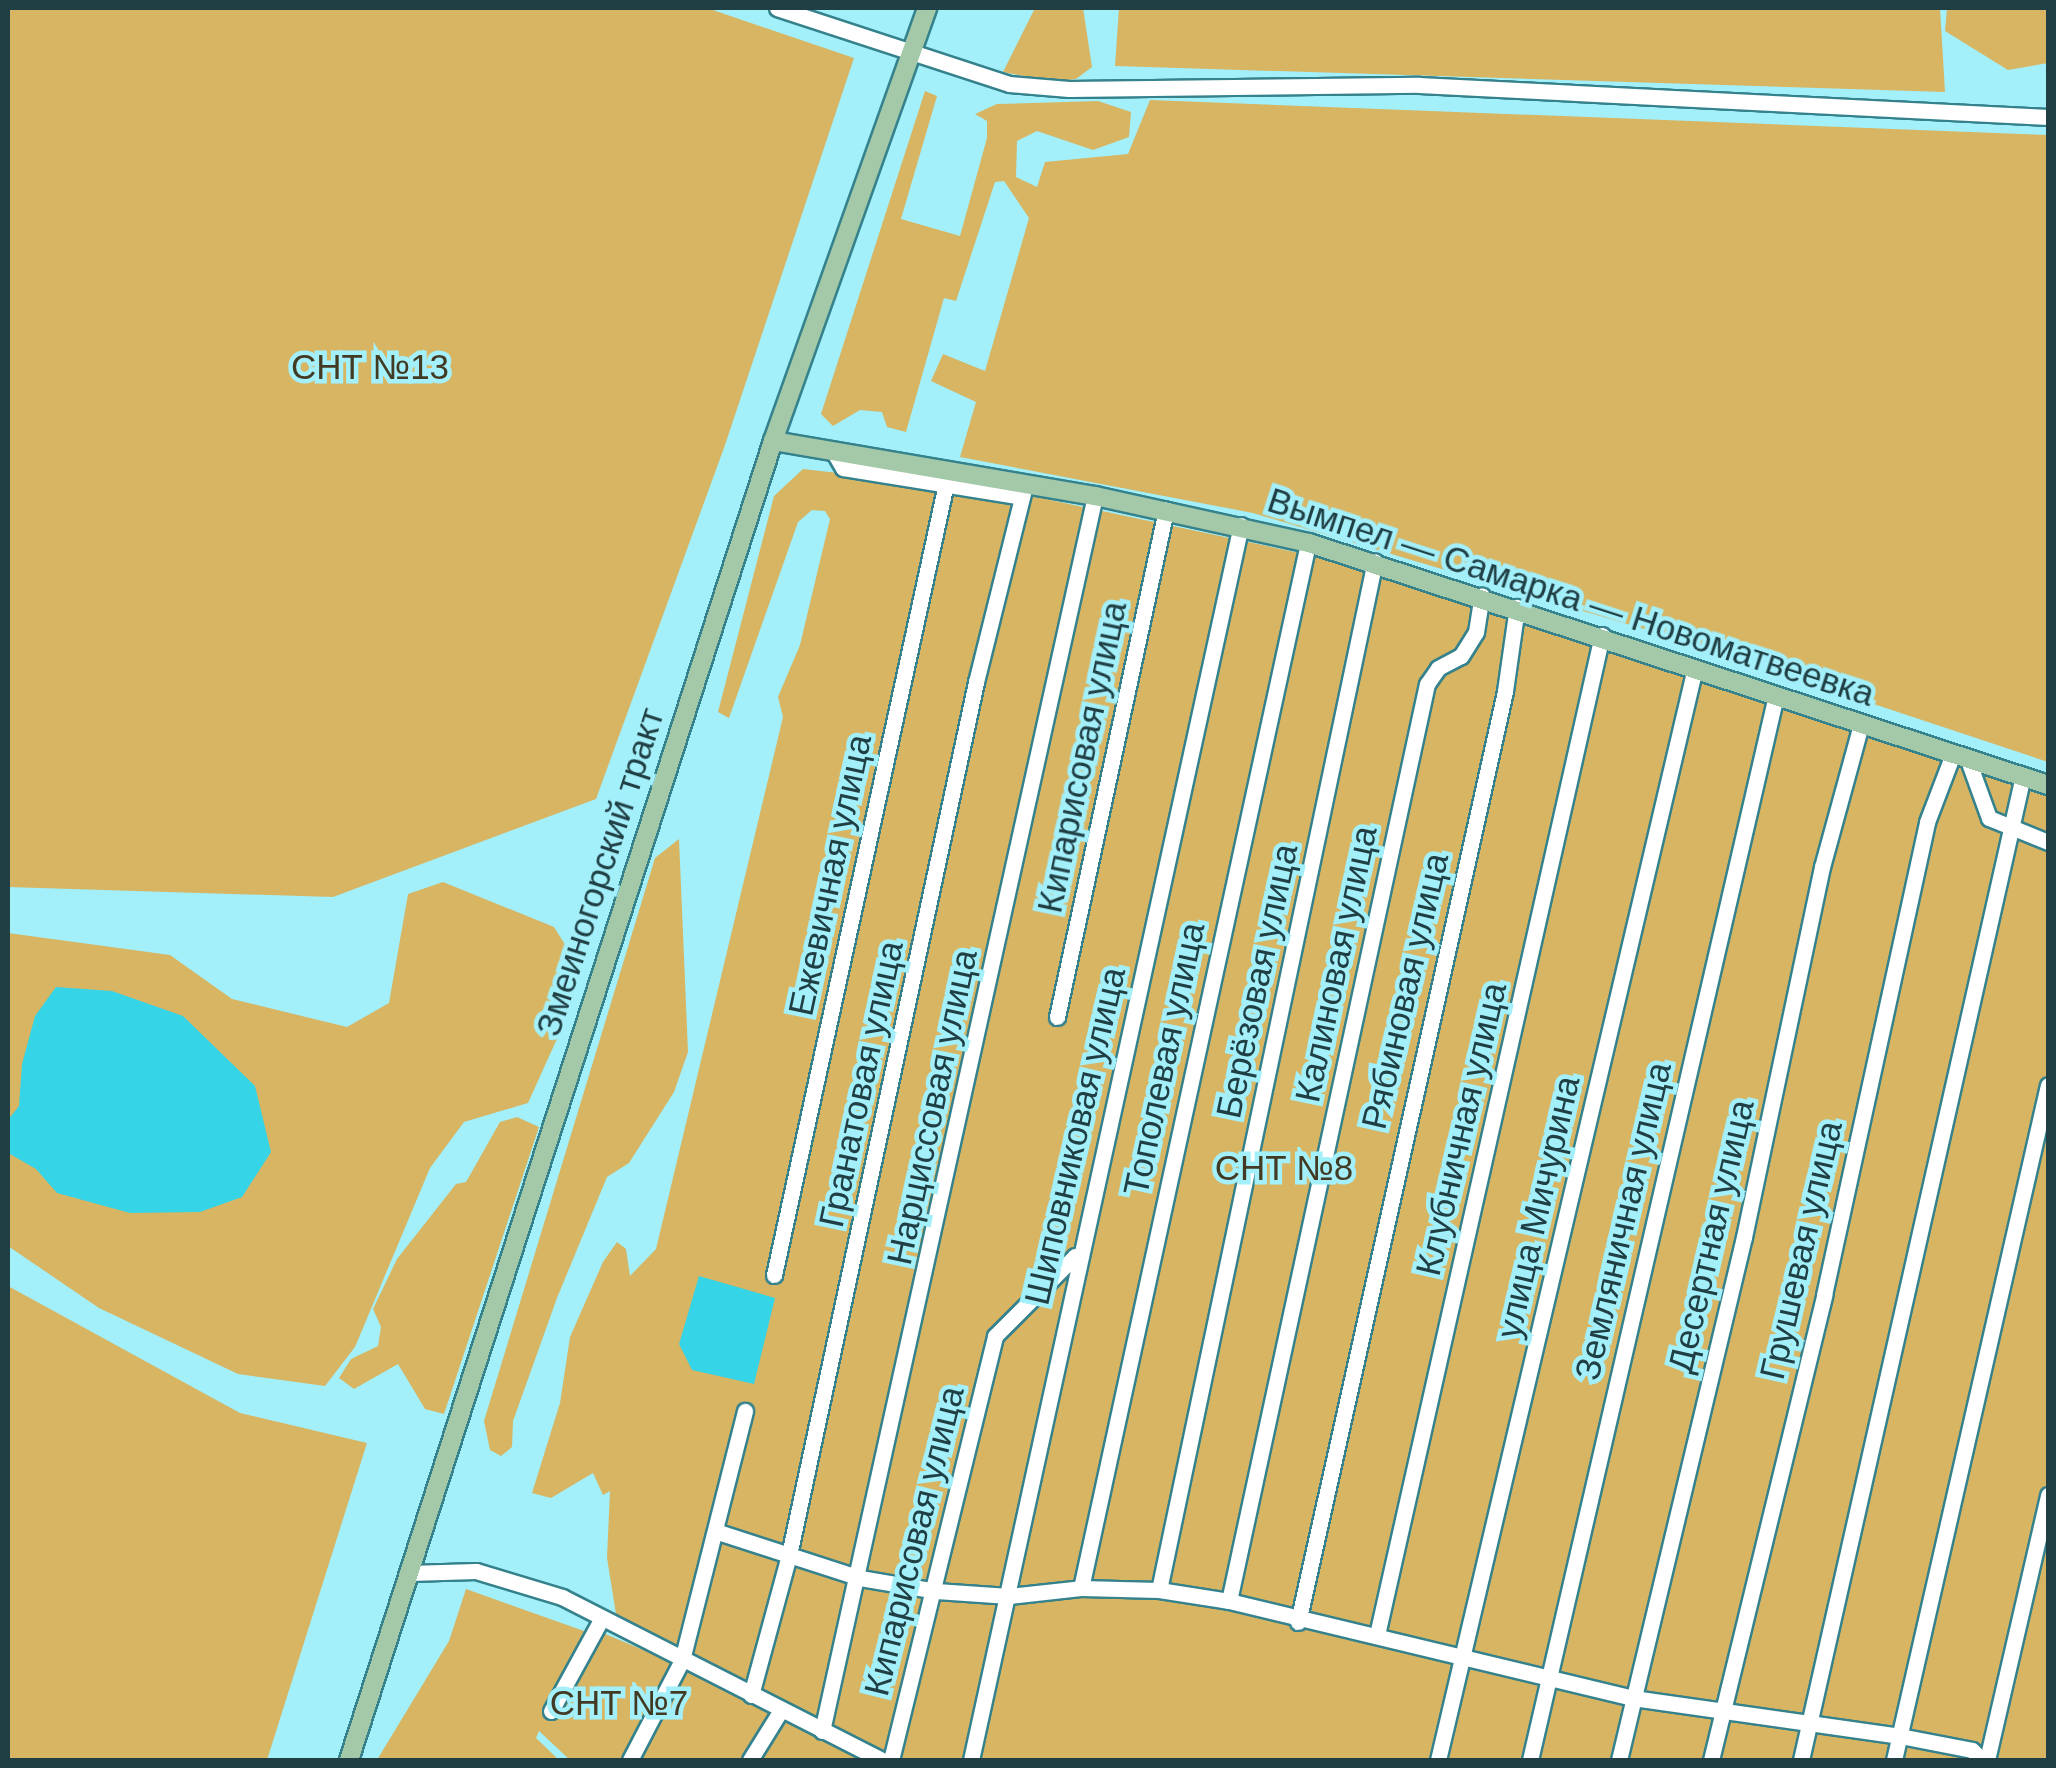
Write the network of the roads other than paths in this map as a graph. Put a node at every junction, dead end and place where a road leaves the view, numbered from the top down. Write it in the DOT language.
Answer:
graph roads {
  1 [pos="776,8"];
  2 [pos="926,8"];
  3 [pos="910,54"];
  4 [pos="2048,116"];
  5 [pos="773,441"];
  6 [pos="836,456"];
  7 [pos="945,488"];
  8 [pos="1024,491"];
  9 [pos="1095,496"];
  10 [pos="1166,510"];
  11 [pos="1241,525"];
  12 [pos="1308,542"];
  13 [pos="1375,561"];
  14 [pos="1482,595"];
  15 [pos="1517,607"];
  16 [pos="1602,635"];
  17 [pos="1695,668"];
  18 [pos="1776,695"];
  19 [pos="1861,724"];
  20 [pos="1960,757"];
  21 [pos="2024,776"];
  22 [pos="2048,785"];
  23 [pos="2014,833"];
  24 [pos="2048,842"];
  25 [pos="1057,1017"];
  26 [pos="2048,1086"];
  27 [pos="1078,1252"];
  28 [pos="774,1275"];
  29 [pos="745,1411"];
  30 [pos="2048,1495"];
  31 [pos="718,1532"];
  32 [pos="789,1554"];
  33 [pos="409,1574"];
  34 [pos="860,1578"];
  35 [pos="1081,1588"];
  36 [pos="1159,1590"];
  37 [pos="936,1591"];
  38 [pos="1009,1596"];
  39 [pos="1229,1600"];
  40 [pos="602,1618"];
  41 [pos="1298,1622"];
  42 [pos="1377,1635"];
  43 [pos="1464,1658"];
  44 [pos="682,1660"];
  45 [pos="1550,1680"];
  46 [pos="751,1695"];
  47 [pos="1633,1698"];
  48 [pos="781,1710"];
  49 [pos="551,1711"];
  50 [pos="1722,1712"];
  51 [pos="1810,1721"];
  52 [pos="822,1730"];
  53 [pos="1900,1736"];
  54 [pos="350,1760"];
  55 [pos="630,1760"];
  56 [pos="750,1760"];
  57 [pos="879,1760"];
  58 [pos="971,1760"];
  59 [pos="1438,1760"];
  60 [pos="1530,1760"];
  61 [pos="1619,1760"];
  62 [pos="1711,1760"];
  63 [pos="1801,1760"];
  64 [pos="1894,1760"];
  65 [pos="1985,1760"];
  1 -- 3 [label="street"];
  2 -- 3 [label="main road, Змеиногорский тракт"];
  3 -- 4 [label="street"];
  3 -- 5 [label="main road, Змеиногорский тракт"];
  5 -- 6 [label="main road, Вымпел — Самарка — Новоматвеевка"];
  5 -- 33 [label="main road, Змеиногорский тракт"];
  6 -- 7 [label="street"];
  6 -- 8 [label="main road, Вымпел — Самарка — Новоматвеевка"];
  7 -- 8 [label="street"];
  7 -- 28 [label="street, Ежевичная улица"];
  8 -- 9 [label="main road, Вымпел — Самарка — Новоматвеевка"];
  8 -- 32 [label="street, Гранатовая улица"];
  9 -- 10 [label="main road, Вымпел — Самарка — Новоматвеевка"];
  9 -- 34 [label="street, Нарциссовая улица"];
  10 -- 11 [label="main road, Вымпел — Самарка — Новоматвеевка"];
  10 -- 25 [label="street, Кипарисовая улица"];
  11 -- 12 [label="main road, Вымпел — Самарка — Новоматвеевка"];
  11 -- 27 [label="street, Шиповниковая улица"];
  12 -- 13 [label="main road, Вымпел — Самарка — Новоматвеевка"];
  12 -- 35 [label="street, Тополевая улица"];
  13 -- 14 [label="main road, Вымпел — Самарка — Новоматвеевка"];
  13 -- 36 [label="street, Берёзовая улица"];
  14 -- 15 [label="main road, Вымпел — Самарка — Новоматвеевка"];
  14 -- 39 [label="street, Калиновая улица"];
  15 -- 16 [label="main road, Вымпел — Самарка — Новоматвеевка"];
  15 -- 41 [label="street, Рябиновая улица"];
  16 -- 17 [label="main road, Вымпел — Самарка — Новоматвеевка"];
  16 -- 42 [label="street, Клубничная улица"];
  17 -- 18 [label="main road, Вымпел — Самарка — Новоматвеевка"];
  17 -- 43 [label="street, улица Мичурина"];
  18 -- 19 [label="main road, Вымпел — Самарка — Новоматвеевка"];
  18 -- 45 [label="street, Земляничная улица"];
  19 -- 20 [label="main road, Вымпел — Самарка — Новоматвеевка"];
  19 -- 47 [label="street, Десертная улица"];
  20 -- 21 [label="main road, Вымпел — Самарка — Новоматвеевка"];
  20 -- 23 [label="street"];
  20 -- 50 [label="street, Грушевая улица"];
  21 -- 22 [label="main road, Вымпел — Самарка — Новоматвеевка"];
  21 -- 23 [label="street"];
  23 -- 24 [label="street"];
  23 -- 51 [label="street"];
  26 -- 53 [label="street"];
  27 -- 37 [label="street, Кипарисовая улица"];
  27 -- 38 [label="street, Шиповниковая улица"];
  29 -- 31 [label="street"];
  30 -- 65 [label="street"];
  31 -- 32 [label="street"];
  31 -- 44 [label="street"];
  32 -- 34 [label="street"];
  32 -- 46 [label="street, Гранатовая улица"];
  33 -- 40 [label="street"];
  33 -- 54 [label="main road, Змеиногорский тракт"];
  34 -- 37 [label="street"];
  34 -- 52 [label="street, Нарциссовая улица"];
  35 -- 36 [label="street"];
  35 -- 38 [label="street"];
  36 -- 39 [label="street"];
  37 -- 38 [label="street"];
  37 -- 57 [label="street, Кипарисовая улица"];
  38 -- 58 [label="street, Шиповниковая улица"];
  39 -- 41 [label="street"];
  40 -- 44 [label="street"];
  40 -- 49 [label="street"];
  41 -- 42 [label="street"];
  42 -- 43 [label="street"];
  43 -- 45 [label="street"];
  43 -- 59 [label="street, улица Мичурина"];
  44 -- 46 [label="street"];
  44 -- 55 [label="street"];
  45 -- 47 [label="street"];
  45 -- 60 [label="street, Земляничная улица"];
  46 -- 48 [label="street"];
  47 -- 50 [label="street"];
  47 -- 61 [label="street, Десертная улица"];
  48 -- 52 [label="street"];
  48 -- 56 [label="street"];
  50 -- 51 [label="street"];
  50 -- 62 [label="street, Грушевая улица"];
  51 -- 53 [label="street"];
  51 -- 63 [label="street"];
  52 -- 57 [label="street"];
  53 -- 64 [label="street"];
  53 -- 65 [label="street"];
}
